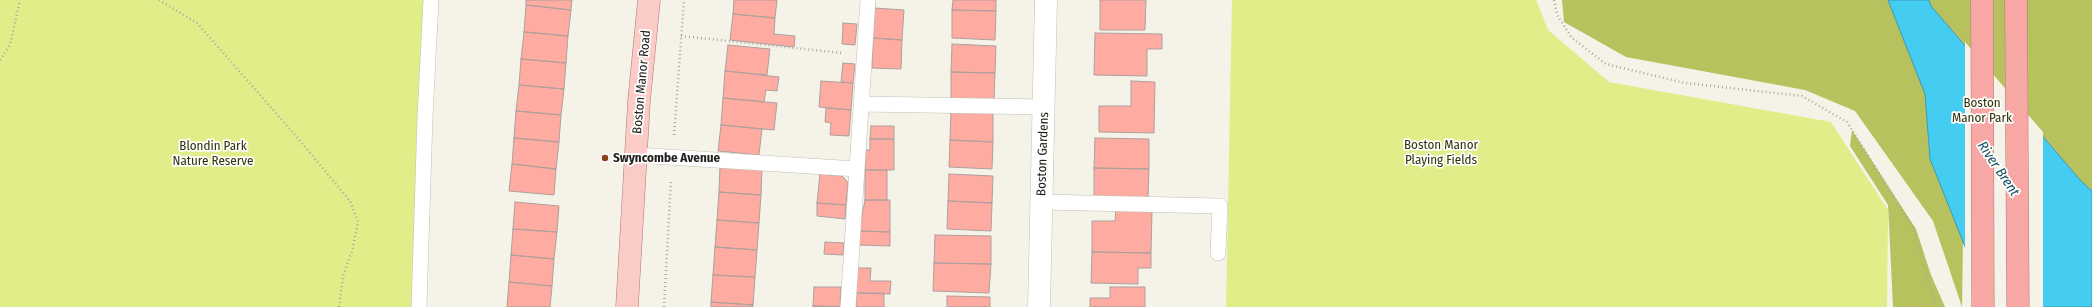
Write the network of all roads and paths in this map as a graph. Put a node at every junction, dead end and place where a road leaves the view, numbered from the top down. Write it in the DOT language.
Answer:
graph roads {
  1 [pos="20,0"];
  2 [pos="159,0"];
  3 [pos="431,0"];
  4 [pos="649,0"];
  5 [pos="684,0"];
  6 [pos="868,0"];
  7 [pos="1046,0"];
  8 [pos="1554,0"];
  9 [pos="1982,0"];
  10 [pos="2016,0"];
  11 [pos="681,36"];
  12 [pos="864,56"];
  13 [pos="0,60"];
  14 [pos="862,104"];
  15 [pos="1045,106"];
  16 [pos="636,155"];
  17 [pos="673,157"];
  18 [pos="857,169"];
  19 [pos="1042,202"];
  20 [pos="1218,253"];
  21 [pos="339,307"];
  22 [pos="419,307"];
  23 [pos="626,307"];
  24 [pos="664,307"];
  25 [pos="848,307"];
  26 [pos="1039,307"];
  27 [pos="1936,307"];
  28 [pos="1983,307"];
  29 [pos="2018,307"];
  1 -- 13 [label="path"];
  2 -- 21 [label="path"];
  3 -- 22 [label="lane"];
  4 -- 16 [label="main road, Boston Manor Road"];
  5 -- 11 [label="path"];
  6 -- 12 [label="lane"];
  7 -- 15 [label="street, Boston Gardens"];
  8 -- 27 [label="path"];
  9 -- 28 [label="highway"];
  10 -- 29 [label="highway"];
  11 -- 12 [label="path"];
  11 -- 17 [label="path"];
  12 -- 14 [label="lane"];
  14 -- 15 [label="lane"];
  14 -- 18 [label="lane"];
  15 -- 19 [label="street, Boston Gardens"];
  16 -- 17 [label="lane"];
  16 -- 23 [label="main road, Boston Manor Road"];
  17 -- 18 [label="lane"];
  17 -- 24 [label="path"];
  18 -- 25 [label="lane"];
  19 -- 20 [label="lane"];
  19 -- 26 [label="street, Boston Gardens"];
}
